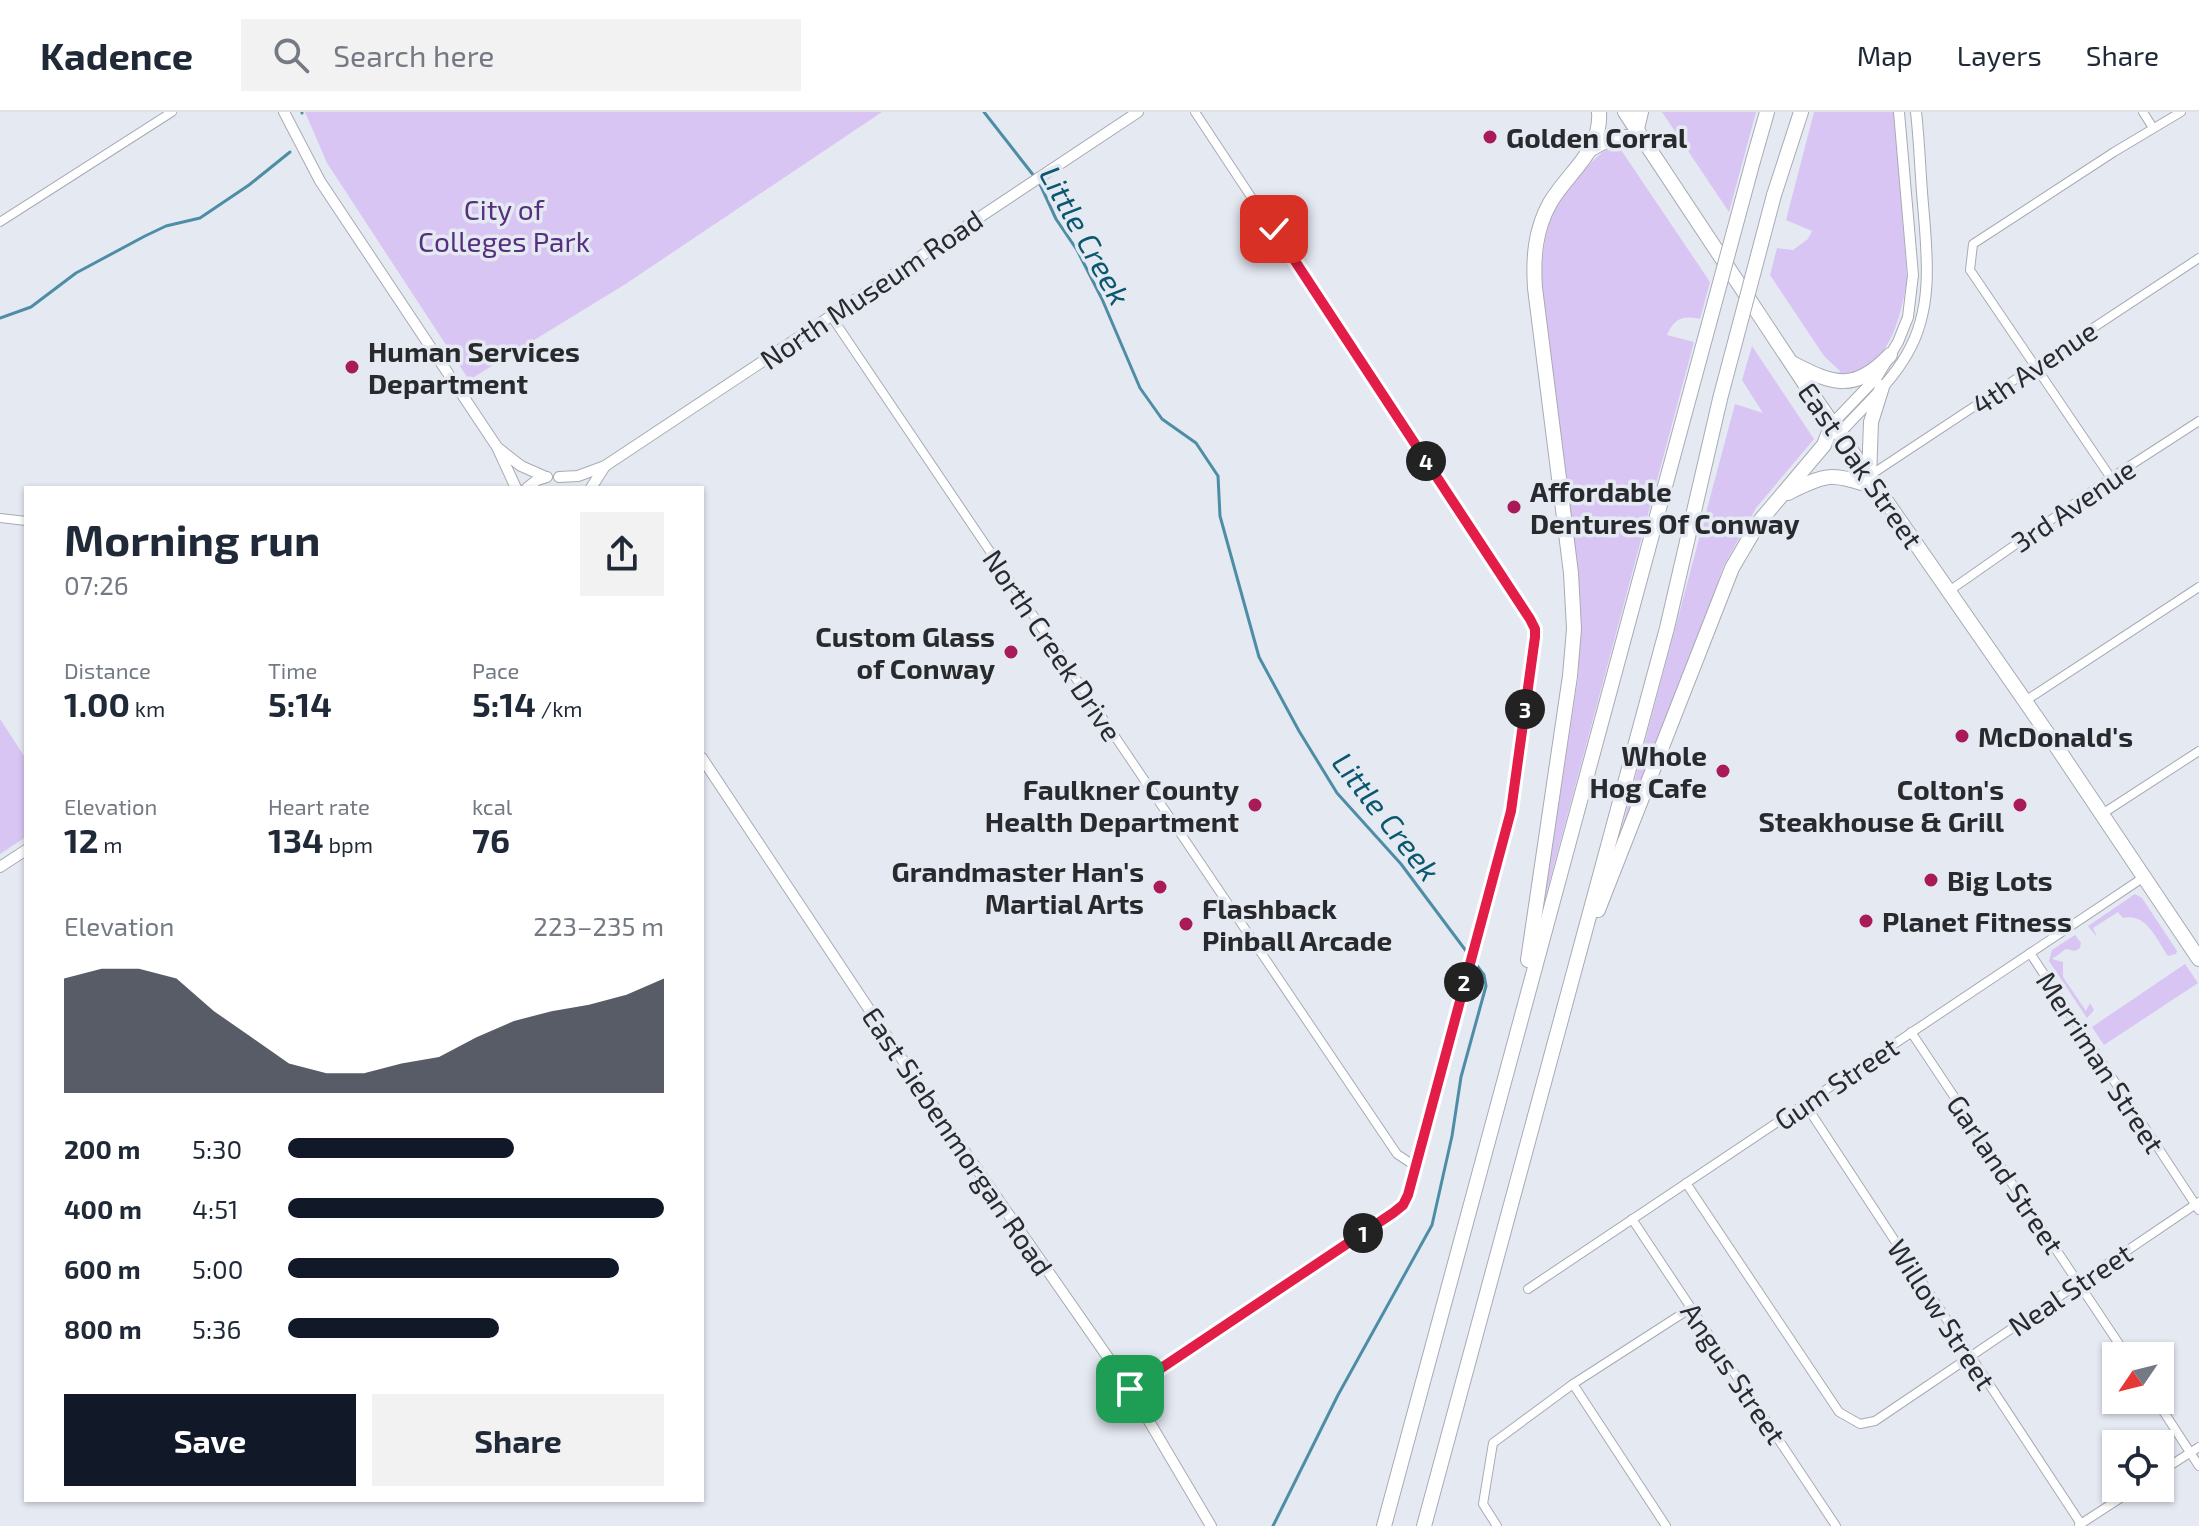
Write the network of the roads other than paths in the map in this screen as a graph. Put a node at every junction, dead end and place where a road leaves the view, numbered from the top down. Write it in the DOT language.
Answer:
graph roads {
  1 [pos="172,112"];
  2 [pos="285,112"];
  3 [pos="1138,112"];
  4 [pos="1195,112"];
  5 [pos="1599,112"];
  6 [pos="1625,112"];
  7 [pos="1641,112"];
  8 [pos="1767,112"];
  9 [pos="1801,112"];
  10 [pos="1899,112"];
  11 [pos="1916,112"];
  12 [pos="2143,112"];
  13 [pos="2181,112"];
  14 [pos="2153,128"];
  15 [pos="1640,134"];
  16 [pos="1591,150"];
  17 [pos="0,222"];
  18 [pos="2199,258"];
  19 [pos="831,316"];
  20 [pos="1890,355"];
  21 [pos="1790,362"];
  22 [pos="2035,367"];
  23 [pos="1882,387"];
  24 [pos="2199,421"];
  25 [pos="1836,429"];
  26 [pos="497,447"];
  27 [pos="605,466"];
  28 [pos="546,477"];
  29 [pos="559,477"];
  30 [pos="2111,478"];
  31 [pos="1873,482"];
  32 [pos="515,486"];
  33 [pos="530,486"];
  34 [pos="574,486"];
  35 [pos="592,486"];
  36 [pos="1780,497"];
  37 [pos="0,518"];
  38 [pos="24,521"];
  39 [pos="2199,587"];
  40 [pos="1949,591"];
  41 [pos="2025,701"];
  42 [pos="2199,751"];
  43 [pos="704,761"];
  44 [pos="2102,814"];
  45 [pos="24,851"];
  46 [pos="0,867"];
  47 [pos="2144,877"];
  48 [pos="2030,953"];
  49 [pos="2199,959"];
  50 [pos="1570,982"];
  51 [pos="1519,1026"];
  52 [pos="1911,1032"];
  53 [pos="1805,1104"];
  54 [pos="1415,1166"];
  55 [pos="1686,1183"];
  56 [pos="2198,1205"];
  57 [pos="1632,1219"];
  58 [pos="2079,1283"];
  59 [pos="1528,1289"];
  60 [pos="1691,1308"];
  61 [pos="2118,1342"];
  62 [pos="1970,1357"];
  63 [pos="1573,1384"];
  64 [pos="1130,1389"];
  65 [pos="2165,1414"];
  66 [pos="2199,1447"];
  67 [pos="2190,1452"];
  68 [pos="2174,1463"];
  69 [pos="2199,1466"];
  70 [pos="2114,1502"];
  71 [pos="2079,1525"];
  72 [pos="1211,1526"];
  73 [pos="1384,1526"];
  74 [pos="1424,1526"];
  75 [pos="1497,1526"];
  76 [pos="1666,1526"];
  77 [pos="1836,1526"];
  1 -- 17 [label="street"];
  2 -- 26 [label="street"];
  3 -- 19 [label="street, North Museum Road"];
  4 -- 54 [label="street"];
  5 -- 16 [label="highway"];
  6 -- 15 [label="highway, East Oak Street"];
  7 -- 15 [label="highway"];
  8 -- 51 [label="highway, bridge"];
  9 -- 50 [label="highway, bridge"];
  10 -- 20 [label="street"];
  11 -- 23 [label="street"];
  12 -- 14 [label="street"];
  13 -- 14 [label="street"];
  14 -- 22 [label="street"];
  15 -- 16 [label="highway"];
  15 -- 21 [label="highway, East Oak Street"];
  16 -- 51 [label="highway"];
  18 -- 22 [label="street, 4th Avenue"];
  19 -- 27 [label="street, North Museum Road"];
  19 -- 54 [label="street, North Creek Drive"];
  20 -- 21 [label="highway"];
  20 -- 25 [label="street"];
  21 -- 25 [label="highway, East Oak Street"];
  22 -- 30 [label="street"];
  22 -- 31 [label="street, 4th Avenue"];
  23 -- 25 [label="street"];
  23 -- 31 [label="highway"];
  24 -- 30 [label="street, 3rd Avenue"];
  25 -- 31 [label="highway, East Oak Street"];
  25 -- 36 [label="highway"];
  26 -- 28 [label="street"];
  26 -- 32 [label="street"];
  27 -- 29 [label="street, North Museum Road"];
  27 -- 35 [label="street, North Museum Road"];
  28 -- 29 [label="street, North Museum Road"];
  28 -- 33 [label="street"];
  29 -- 34 [label="street"];
  30 -- 40 [label="street, 3rd Avenue"];
  31 -- 36 [label="highway"];
  31 -- 40 [label="highway, East Oak Street"];
  36 -- 50 [label="highway"];
  37 -- 38 [label="street"];
  39 -- 41 [label="street"];
  40 -- 41 [label="highway, East Oak Street"];
  41 -- 44 [label="highway, East Oak Street"];
  42 -- 44 [label="street"];
  43 -- 64 [label="street, East Siebenmorgan Road"];
  44 -- 47 [label="highway, East Oak Street"];
  45 -- 46 [label="street"];
  47 -- 48 [label="street, Gum Street"];
  47 -- 49 [label="highway, East Oak Street"];
  48 -- 52 [label="street, Gum Street"];
  48 -- 56 [label="street, Merriman Street"];
  50 -- 74 [label="highway"];
  51 -- 73 [label="highway"];
  52 -- 53 [label="street, Gum Street"];
  52 -- 58 [label="street, Garland Street"];
  53 -- 55 [label="street, Gum Street"];
  53 -- 62 [label="street, Willow Street"];
  54 -- 64 [label="street"];
  55 -- 57 [label="street, Gum Street"];
  55 -- 62 [label="street, Neal Street"];
  56 -- 58 [label="street, Neal Street"];
  57 -- 59 [label="street, Gum Street"];
  57 -- 60 [label="street, Angus Street"];
  58 -- 61 [label="street, Garland Street"];
  58 -- 62 [label="street, Neal Street"];
  60 -- 63 [label="street"];
  60 -- 77 [label="street, Angus Street"];
  62 -- 71 [label="street, Willow Street"];
  63 -- 75 [label="street"];
  63 -- 76 [label="street"];
  64 -- 72 [label="street, East Siebenmorgan Road"];
  65 -- 67 [label="street"];
  66 -- 67 [label="street"];
  67 -- 68 [label="street"];
  67 -- 69 [label="street"];
  70 -- 71 [label="street"];
}
